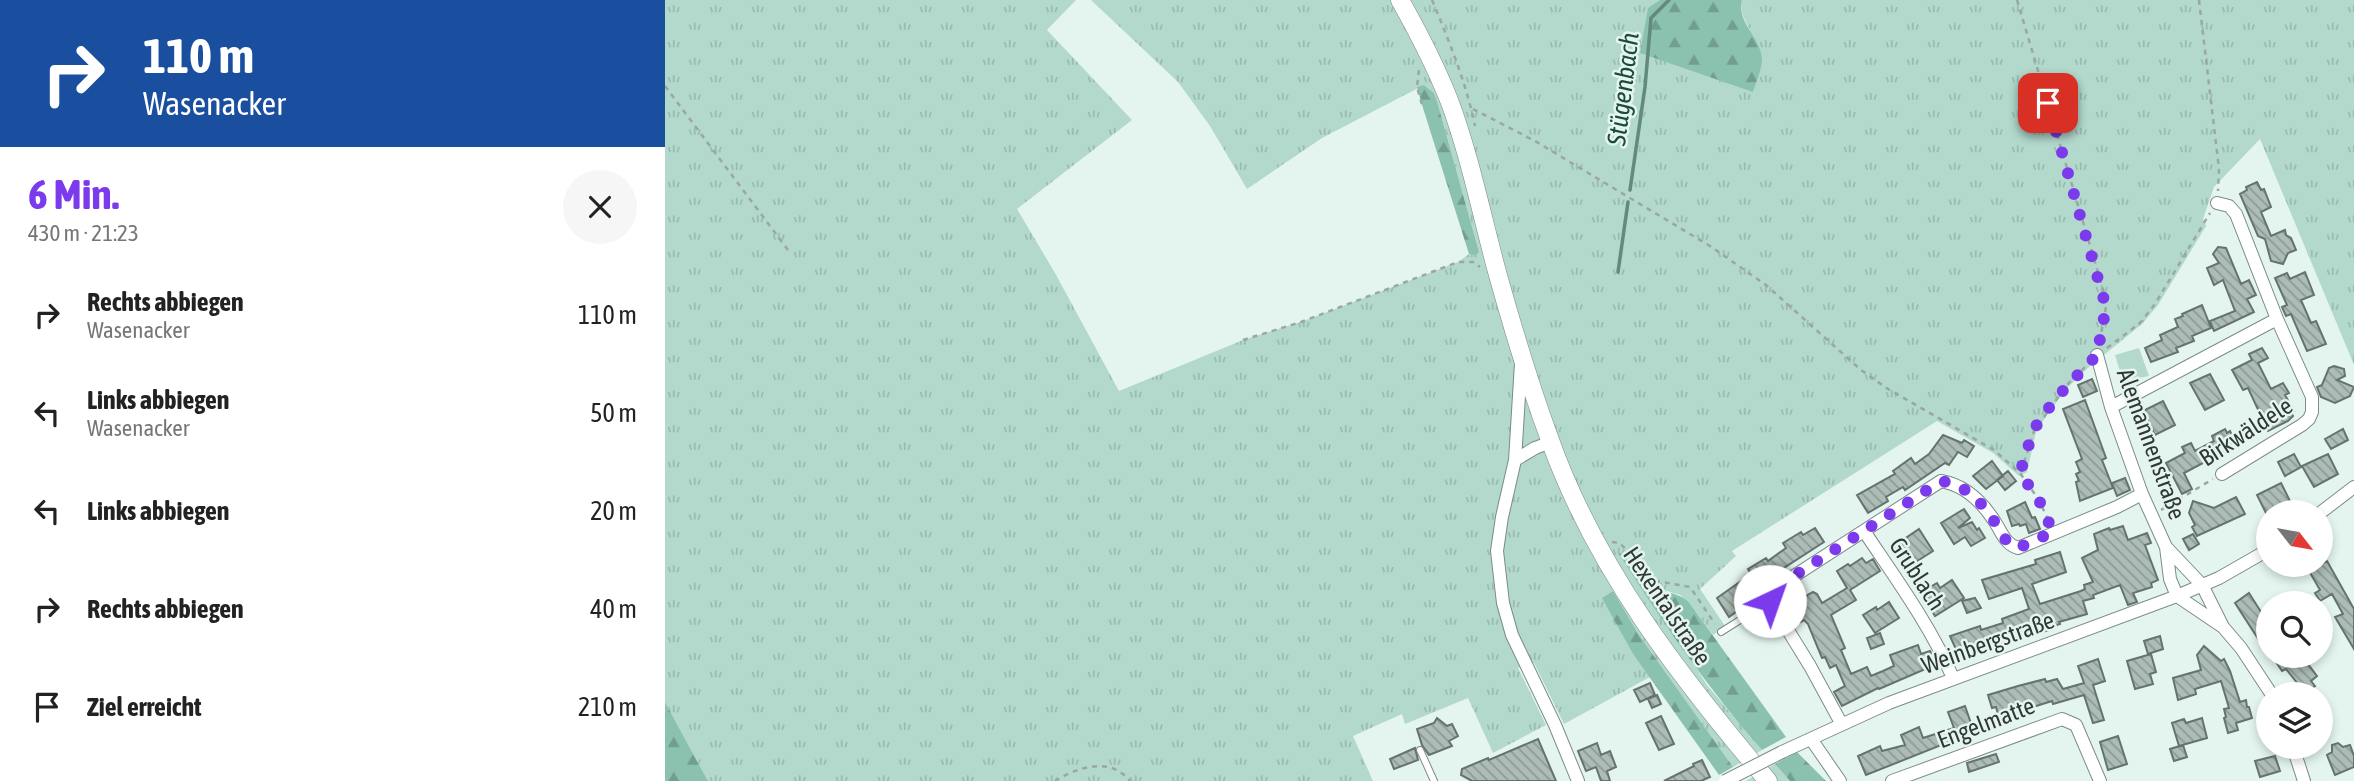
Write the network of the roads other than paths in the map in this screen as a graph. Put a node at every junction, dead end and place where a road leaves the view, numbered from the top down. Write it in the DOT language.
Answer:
graph roads {
  1 [pos="1399,0"];
  2 [pos="2217,202"];
  3 [pos="2277,319"];
  4 [pos="2097,355"];
  5 [pos="1521,356"];
  6 [pos="2111,407"];
  7 [pos="1551,442"];
  8 [pos="1515,460"];
  9 [pos="2222,474"];
  10 [pos="2354,487"];
  11 [pos="2142,494"];
  12 [pos="2333,503"];
  13 [pos="1864,531"];
  14 [pos="2166,547"];
  15 [pos="2256,558"];
  16 [pos="2201,586"];
  17 [pos="2177,596"];
  18 [pos="1770,601"];
  19 [pos="2223,627"];
  20 [pos="1721,632"];
  21 [pos="1953,678"];
  22 [pos="2263,682"];
  23 [pos="1841,723"];
  24 [pos="1811,738"];
  25 [pos="1420,750"];
  26 [pos="2297,759"];
  27 [pos="1434,781"];
  28 [pos="1578,781"];
  29 [pos="1725,781"];
  30 [pos="1768,781"];
  31 [pos="1840,781"];
  32 [pos="1892,781"];
  33 [pos="2100,781"];
  34 [pos="2304,781"];
  1 -- 5 [label="main road, Hexentalstraße"];
  2 -- 3 [label="street, Birkwäldele"];
  3 -- 6 [label="street"];
  3 -- 9 [label="street, Birkwäldele"];
  4 -- 6 [label="street, Alemannenstraße"];
  5 -- 7 [label="main road, Hexentalstraße"];
  5 -- 8 [label="street, Hexentalstraße"];
  6 -- 11 [label="street, Alemannenstraße"];
  7 -- 8 [label="street"];
  7 -- 30 [label="main road, Hexentalstraße"];
  8 -- 28 [label="street, Hexentalstraße"];
  10 -- 12 [label="street"];
  11 -- 13 [label="street"];
  11 -- 14 [label="street, Alemannenstraße"];
  13 -- 18 [label="street"];
  13 -- 21 [label="street, Grublach"];
  14 -- 16 [label="street, Alemannenstraße"];
  14 -- 17 [label="street, Alemannenstraße"];
  15 -- 16 [label="street, Weinbergstraße"];
  16 -- 17 [label="street, Weinbergstraße"];
  16 -- 19 [label="street, Alemannenstraße"];
  17 -- 19 [label="street, Alemannenstraße"];
  17 -- 21 [label="street, Weinbergstraße"];
  18 -- 20 [label="lane"];
  18 -- 23 [label="street"];
  19 -- 22 [label="street, Alemannenstraße"];
  21 -- 23 [label="street, Weinbergstraße"];
  23 -- 24 [label="street, Weinbergstraße"];
  24 -- 29 [label="street, Weinbergstraße, bridge"];
  24 -- 31 [label="street"];
  25 -- 27 [label="lane"];
  26 -- 34 [label="street"];
  32 -- 33 [label="street, Engelmatte"];
}
